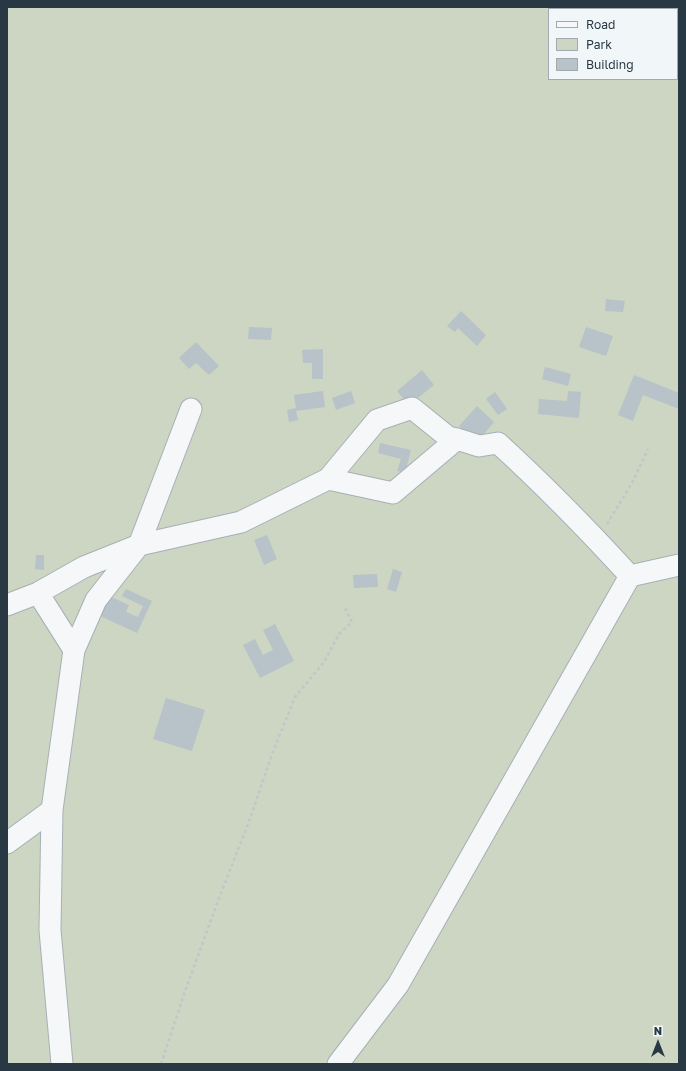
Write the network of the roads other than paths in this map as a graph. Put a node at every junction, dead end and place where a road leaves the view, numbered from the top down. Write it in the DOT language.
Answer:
graph roads {
  1 [pos="191,409"];
  2 [pos="457,439"];
  3 [pos="328,479"];
  4 [pos="139,544"];
  5 [pos="679,565"];
  6 [pos="630,576"];
  7 [pos="38,593"];
  8 [pos="7,605"];
  9 [pos="74,650"];
  10 [pos="52,810"];
  11 [pos="7,843"];
  12 [pos="62,1064"];
  13 [pos="338,1064"];
  1 -- 4 [label="street"];
  2 -- 3 [label="street"];
  2 -- 3 [label="street"];
  2 -- 6 [label="street"];
  3 -- 4 [label="street"];
  4 -- 7 [label="street"];
  4 -- 9 [label="street"];
  5 -- 6 [label="street"];
  6 -- 13 [label="street"];
  7 -- 8 [label="street"];
  7 -- 9 [label="street"];
  9 -- 10 [label="street"];
  10 -- 11 [label="street"];
  10 -- 12 [label="street"];
}
